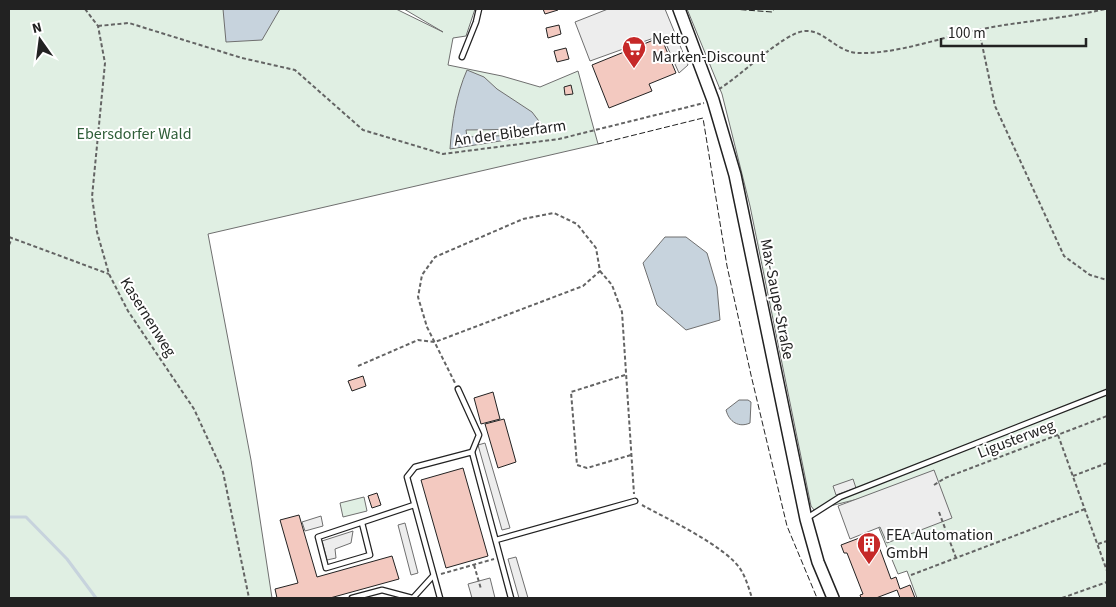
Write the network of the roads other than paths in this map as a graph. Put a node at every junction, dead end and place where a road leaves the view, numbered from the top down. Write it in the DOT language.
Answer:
graph roads {
  1 [pos="479,9"];
  2 [pos="679,9"];
  3 [pos="462,57"];
  4 [pos="458,389"];
  5 [pos="1107,392"];
  6 [pos="472,452"];
  7 [pos="634,501"];
  8 [pos="414,505"];
  9 [pos="806,519"];
  10 [pos="362,523"];
  11 [pos="496,540"];
  12 [pos="433,576"];
  13 [pos="352,598"];
  14 [pos="413,598"];
  15 [pos="440,598"];
  16 [pos="511,598"];
  17 [pos="833,598"];
  1 -- 3 [label="lane"];
  2 -- 9 [label="street, Max-Saupe-Straße"];
  4 -- 6 [label="lane"];
  5 -- 9 [label="lane"];
  6 -- 8 [label="lane"];
  6 -- 11 [label="lane"];
  7 -- 11 [label="lane"];
  8 -- 10 [label="lane"];
  8 -- 12 [label="lane"];
  9 -- 17 [label="street, Max-Saupe-Straße"];
  10 -- 10 [label="lane"];
  11 -- 16 [label="lane"];
  12 -- 14 [label="lane"];
  12 -- 15 [label="lane"];
  13 -- 14 [label="lane"];
}
